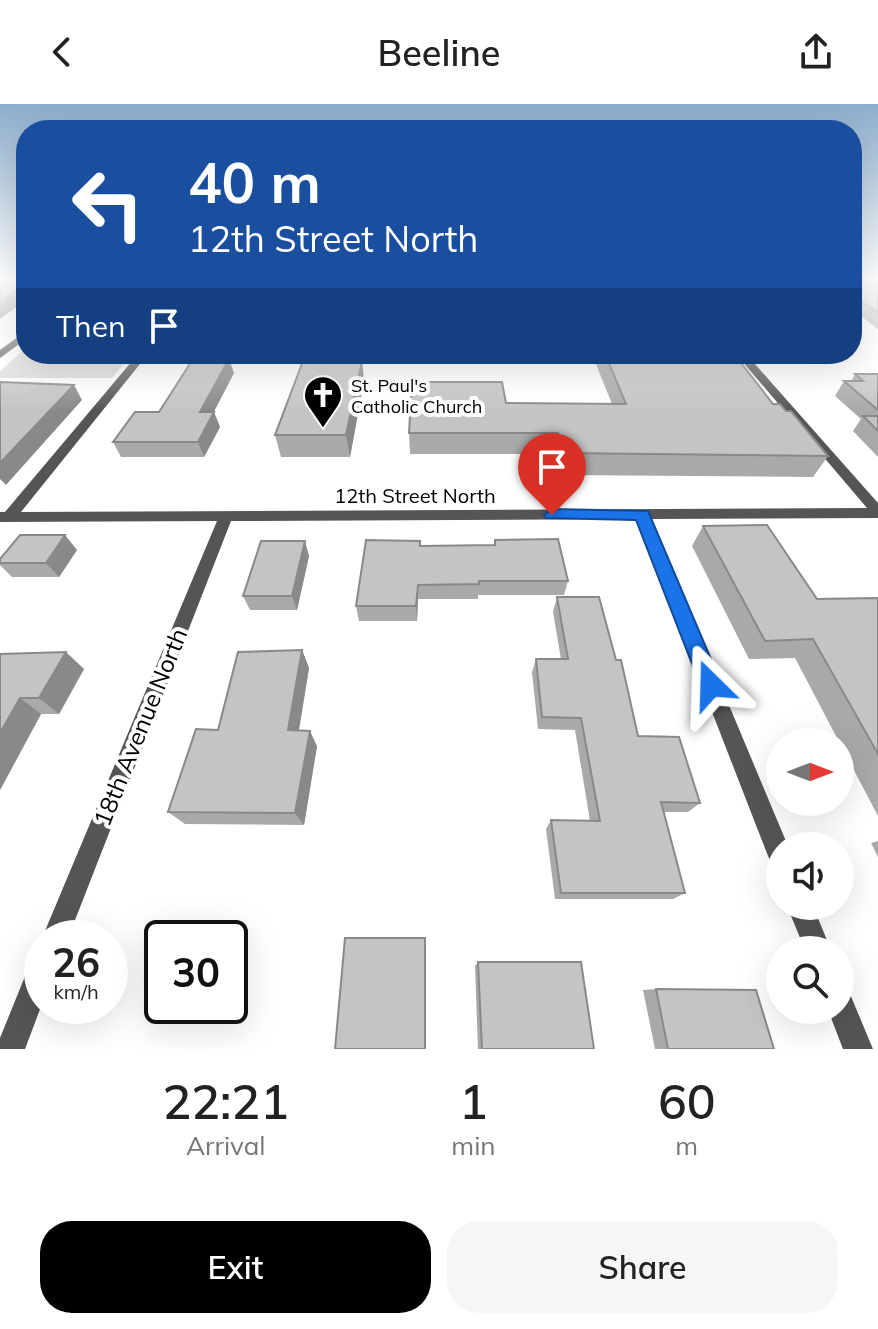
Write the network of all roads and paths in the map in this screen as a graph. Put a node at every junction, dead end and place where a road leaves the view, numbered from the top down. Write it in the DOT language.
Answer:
graph roads {
  1 [pos="16,342"];
  2 [pos="0,355"];
  3 [pos="135,364"];
  4 [pos="750,364"];
  5 [pos="878,512"];
  6 [pos="642,514"];
  7 [pos="226,516"];
  8 [pos="5,517"];
  9 [pos="770,832"];
  10 [pos="62,920"];
  11 [pos="24,1014"];
  12 [pos="848,1024"];
  13 [pos="10,1049"];
  14 [pos="858,1049"];
  1 -- 2 [label="street"];
  3 -- 8 [label="street"];
  4 -- 5 [label="street"];
  5 -- 6 [label="street, 12th Street North"];
  6 -- 7 [label="street, 12th Street North"];
  6 -- 9 [label="street"];
  7 -- 8 [label="street, 12th Street North"];
  7 -- 10 [label="street, 18th Avenue North"];
  11 -- 13 [label="street"];
  12 -- 14 [label="street"];
}
